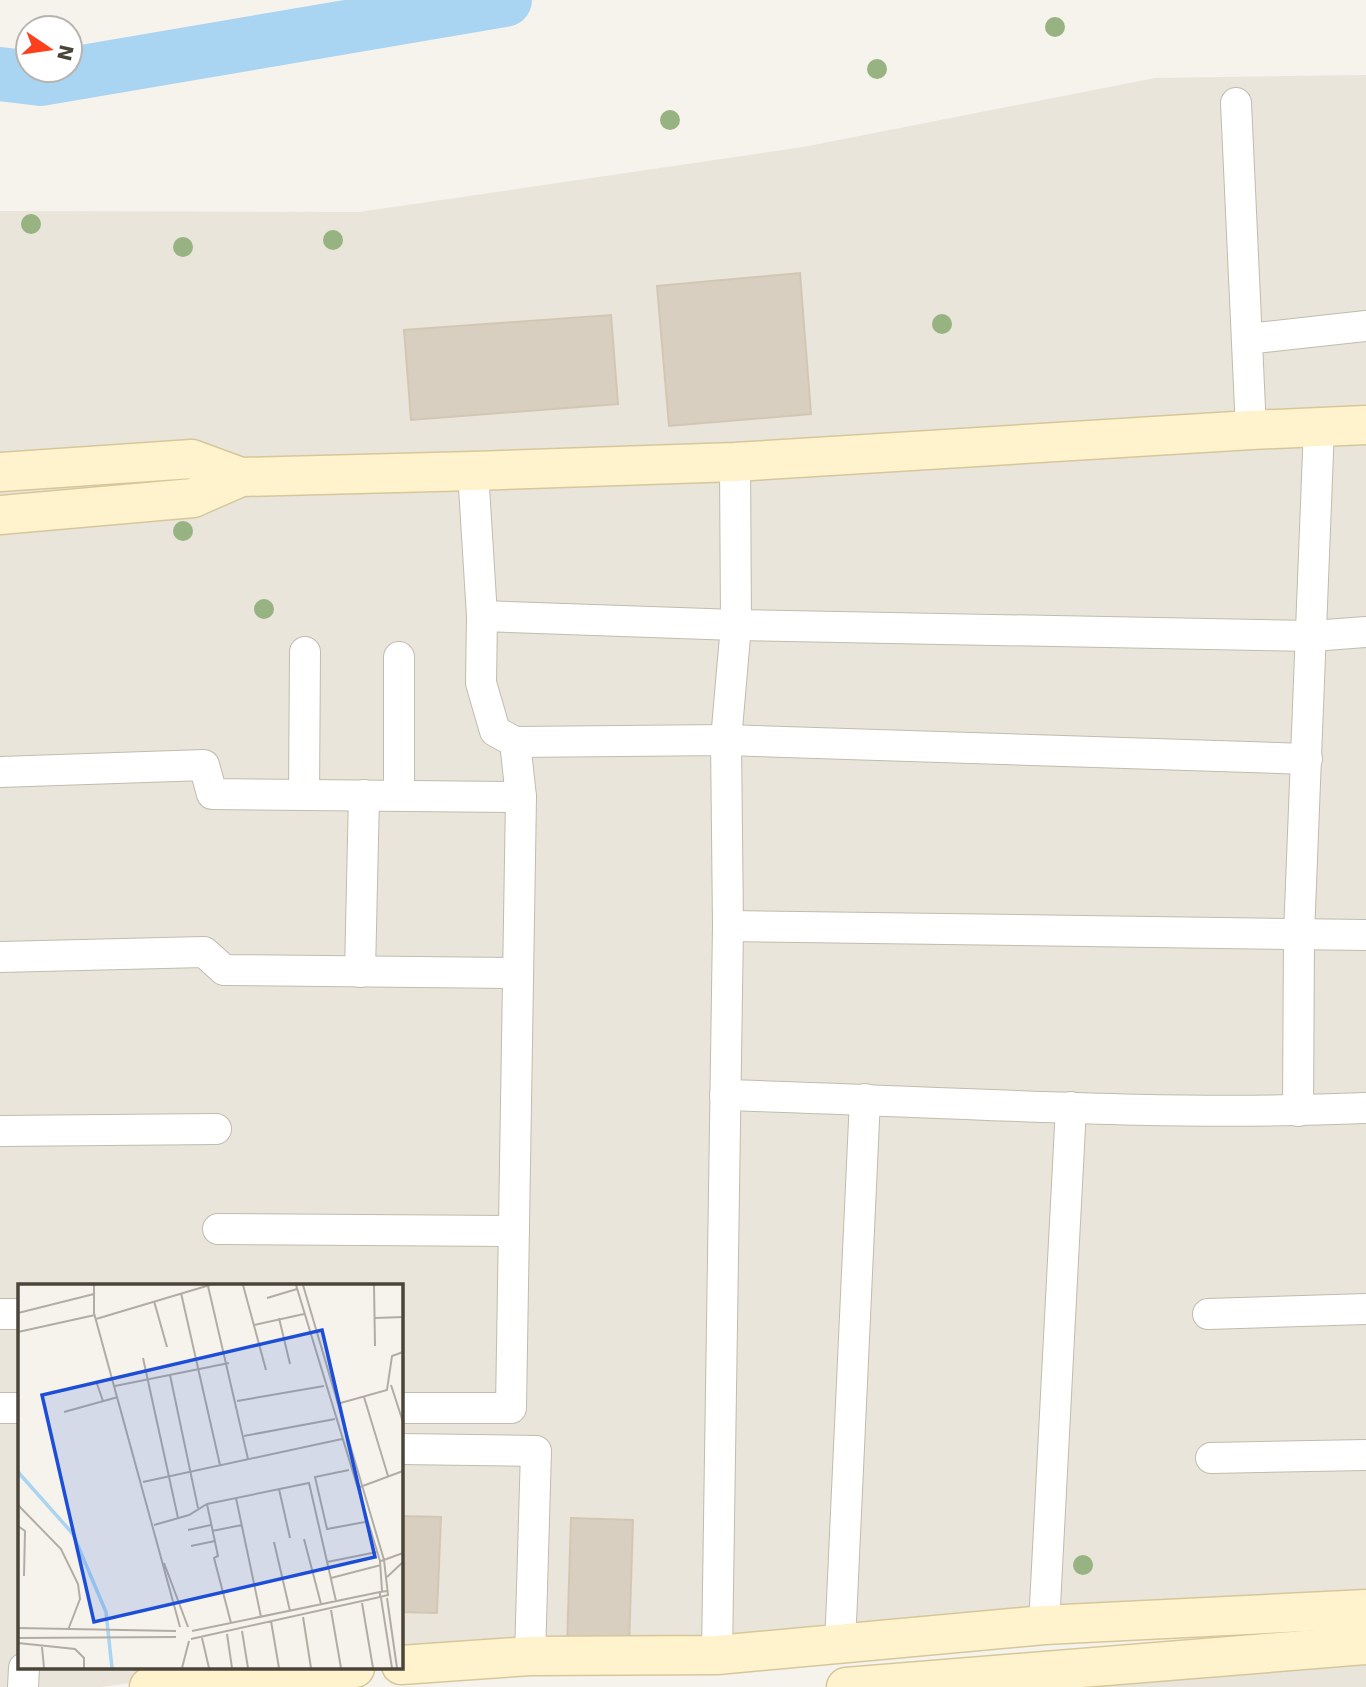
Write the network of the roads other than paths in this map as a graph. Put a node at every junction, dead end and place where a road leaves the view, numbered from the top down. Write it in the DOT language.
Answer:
graph roads {
  1 [pos="1236,103"];
  2 [pos="1366,326"];
  3 [pos="1247,339"];
  4 [pos="1366,425"];
  5 [pos="1319,427"];
  6 [pos="1251,430"];
  7 [pos="735,462"];
  8 [pos="473,471"];
  9 [pos="0,472"];
  10 [pos="241,477"];
  11 [pos="0,515"];
  12 [pos="482,616"];
  13 [pos="736,625"];
  14 [pos="1366,632"];
  15 [pos="1312,636"];
  16 [pos="305,652"];
  17 [pos="399,657"];
  18 [pos="726,740"];
  19 [pos="515,742"];
  20 [pos="1307,760"];
  21 [pos="0,772"];
  22 [pos="304,795"];
  23 [pos="364,795"];
  24 [pos="399,795"];
  25 [pos="521,797"];
  26 [pos="727,926"];
  27 [pos="1299,935"];
  28 [pos="1366,935"];
  29 [pos="0,957"];
  30 [pos="360,972"];
  31 [pos="518,974"];
  32 [pos="725,1096"];
  33 [pos="864,1099"];
  34 [pos="1071,1107"];
  35 [pos="1366,1108"];
  36 [pos="1298,1111"];
  37 [pos="216,1129"];
  38 [pos="0,1131"];
  39 [pos="218,1229"];
  40 [pos="514,1231"];
  41 [pos="1366,1309"];
  42 [pos="0,1314"];
  43 [pos="18,1314"];
  44 [pos="1208,1314"];
  45 [pos="0,1408"];
  46 [pos="18,1408"];
  47 [pos="402,1408"];
  48 [pos="402,1449"];
  49 [pos="1366,1455"];
  50 [pos="1211,1458"];
  51 [pos="1366,1609"];
  52 [pos="1044,1625"];
  53 [pos="920,1638"];
  54 [pos="840,1643"];
  55 [pos="1366,1645"];
  56 [pos="717,1655"];
  57 [pos="530,1656"];
  58 [pos="297,1670"];
  59 [pos="413,1672"];
  60 [pos="210,1673"];
  61 [pos="920,1685"];
  62 [pos="149,1687"];
  63 [pos="846,1687"];
  1 -- 3 [label="street"];
  2 -- 3 [label="street"];
  3 -- 6 [label="street"];
  4 -- 5 [label="street"];
  5 -- 6 [label="street"];
  5 -- 15 [label="street"];
  6 -- 7 [label="street"];
  7 -- 8 [label="street"];
  7 -- 13 [label="street"];
  8 -- 10 [label="street"];
  8 -- 12 [label="street"];
  9 -- 10 [label="street"];
  10 -- 11 [label="street"];
  12 -- 13 [label="street"];
  12 -- 19 [label="street"];
  13 -- 15 [label="street"];
  13 -- 18 [label="street"];
  14 -- 15 [label="street"];
  15 -- 20 [label="street"];
  16 -- 22 [label="street"];
  17 -- 24 [label="street"];
  18 -- 19 [label="street"];
  18 -- 20 [label="street"];
  18 -- 26 [label="street"];
  19 -- 25 [label="street"];
  20 -- 27 [label="street"];
  21 -- 22 [label="street"];
  22 -- 23 [label="street"];
  23 -- 24 [label="street"];
  23 -- 30 [label="street"];
  24 -- 25 [label="street"];
  25 -- 31 [label="street"];
  26 -- 27 [label="street"];
  26 -- 32 [label="street"];
  27 -- 28 [label="street"];
  27 -- 36 [label="street"];
  29 -- 30 [label="street"];
  30 -- 31 [label="street"];
  31 -- 40 [label="street"];
  32 -- 33 [label="street"];
  32 -- 56 [label="street"];
  33 -- 34 [label="street"];
  33 -- 54 [label="street"];
  34 -- 36 [label="street"];
  34 -- 52 [label="street"];
  35 -- 36 [label="street"];
  37 -- 38 [label="street"];
  39 -- 40 [label="street"];
  40 -- 47 [label="street"];
  41 -- 44 [label="street"];
  42 -- 43 [label="street"];
  45 -- 46 [label="street"];
  48 -- 57 [label="street"];
  49 -- 50 [label="street"];
  51 -- 52 [label="street"];
  52 -- 53 [label="street"];
  53 -- 54 [label="street"];
  53 -- 61 [label="street"];
  54 -- 56 [label="street"];
  55 -- 61 [label="street"];
  56 -- 57 [label="street"];
  57 -- 59 [label="street"];
  58 -- 60 [label="street"];
  60 -- 62 [label="street"];
  61 -- 63 [label="street"];
}
